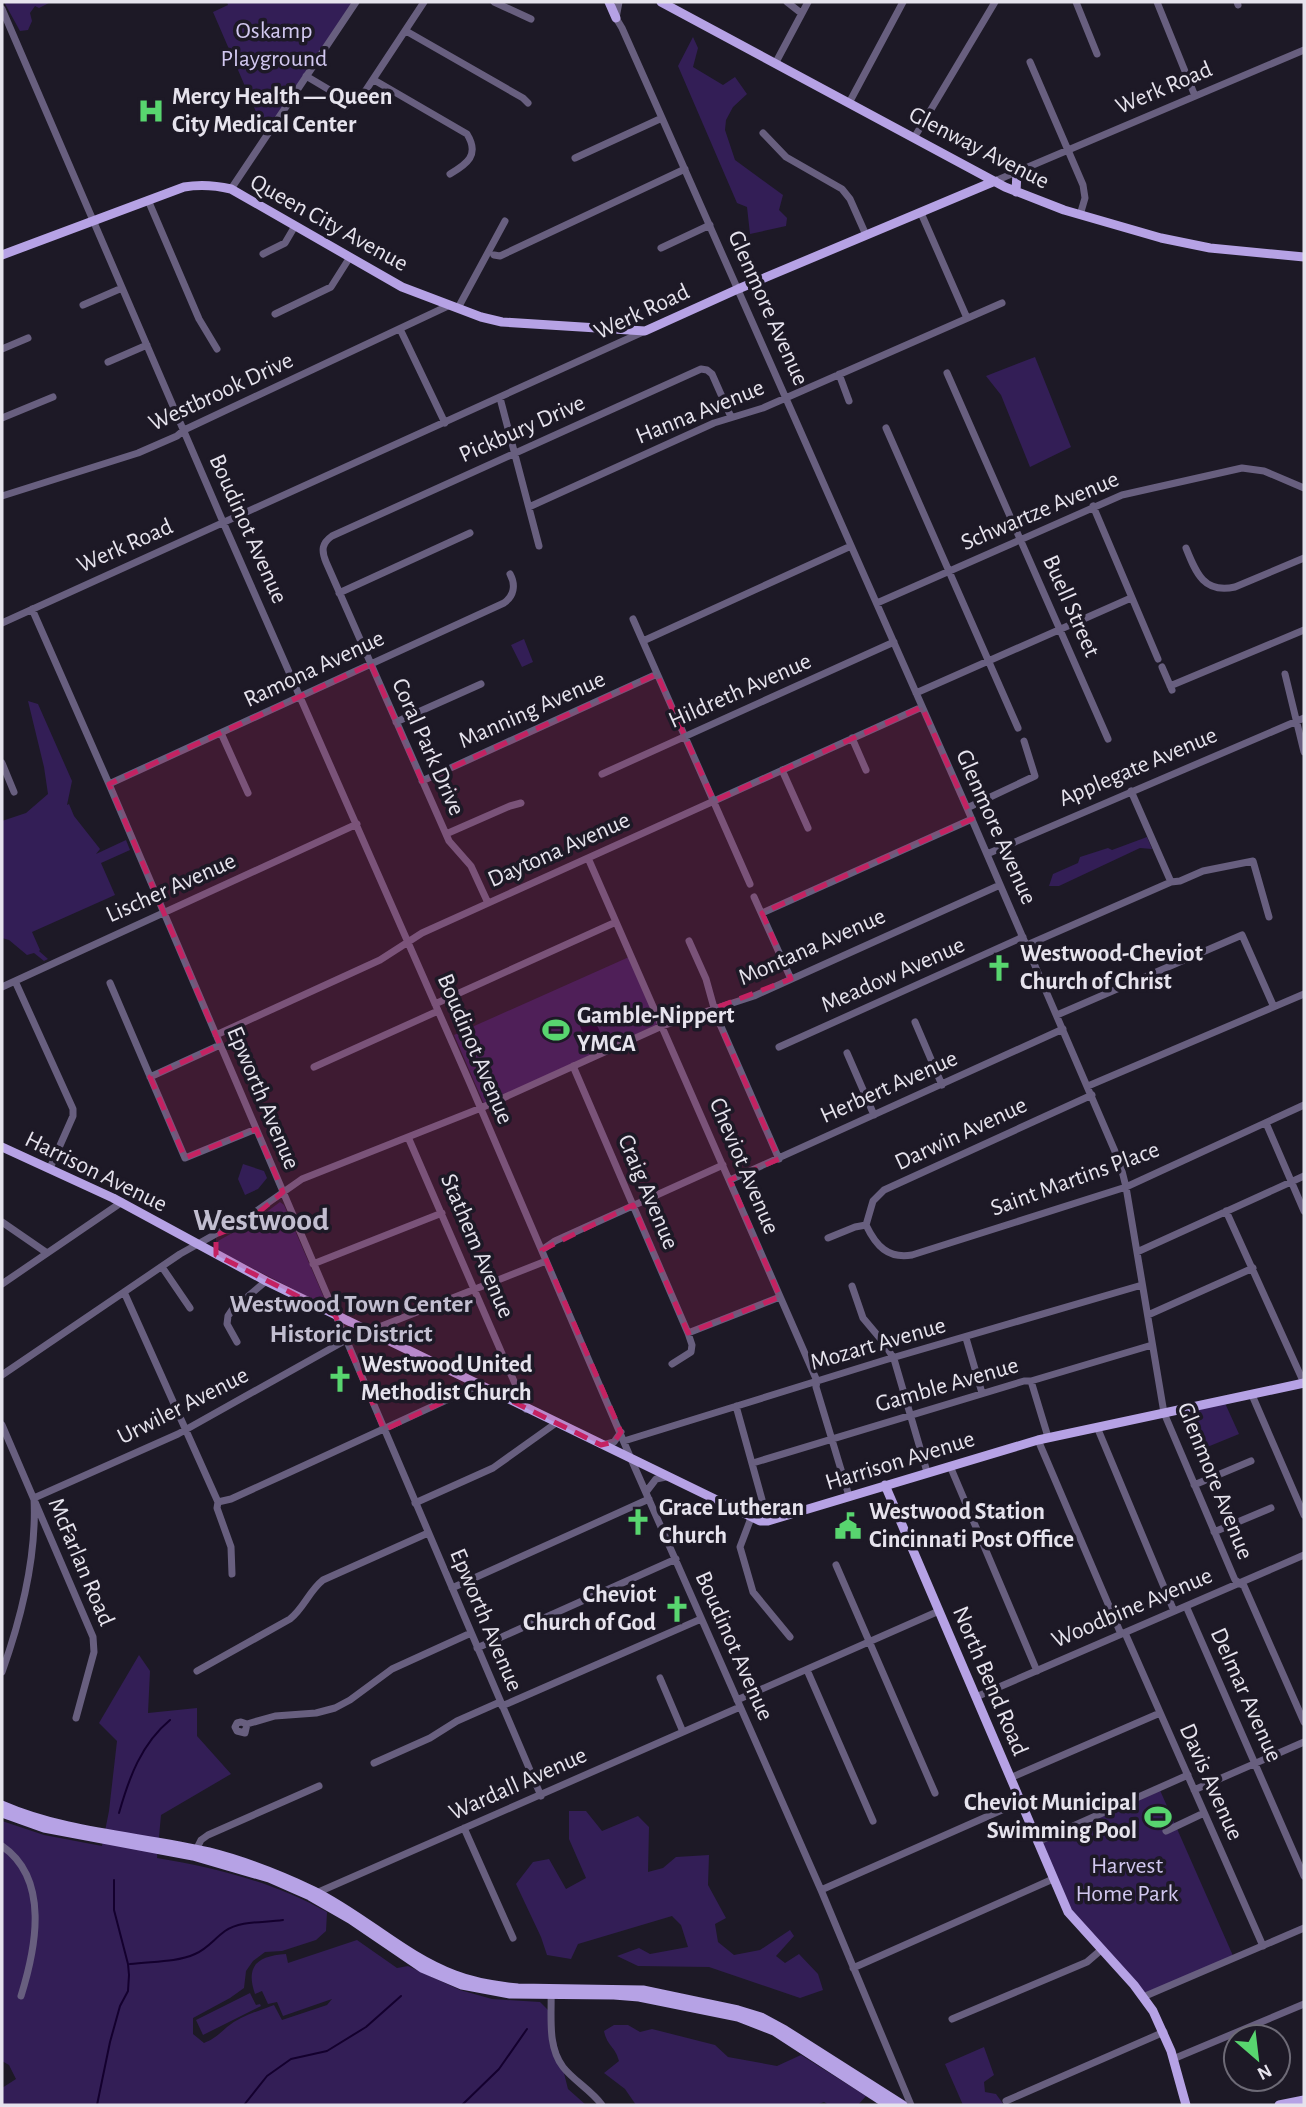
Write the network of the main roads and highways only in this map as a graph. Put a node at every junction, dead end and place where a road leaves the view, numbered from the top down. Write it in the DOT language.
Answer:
graph roads {
  1 [pos="609,2"];
  2 [pos="661,2"];
  3 [pos="616,18"];
  4 [pos="974,170"];
  5 [pos="1017,172"];
  6 [pos="995,181"];
  7 [pos="971,192"];
  8 [pos="1016,192"];
  9 [pos="2,255"];
  10 [pos="1304,257"];
  11 [pos="645,331"];
  12 [pos="2,1147"];
  13 [pos="1304,1383"];
  14 [pos="885,1485"];
  15 [pos="2,1805"];
  16 [pos="2,1813"];
  17 [pos="195,1853"];
  18 [pos="1183,2095"];
  19 [pos="1304,2100"];
  20 [pos="889,2102"];
  21 [pos="903,2105"];
  22 [pos="1178,2105"];
  23 [pos="1186,2105"];
  24 [pos="1279,2105"];
  1 -- 3 [label="main road"];
  2 -- 4 [label="main road, Glenway Avenue"];
  4 -- 6 [label="main road, Glenway Avenue"];
  4 -- 7 [label="main road"];
  5 -- 8 [label="main road"];
  6 -- 7 [label="main road, Werk Road"];
  6 -- 8 [label="main road, Glenway Avenue"];
  7 -- 11 [label="main road, Werk Road"];
  8 -- 10 [label="main road, Glenway Avenue"];
  9 -- 11 [label="main road, Queen City Avenue"];
  12 -- 14 [label="main road, Harrison Avenue"];
  13 -- 14 [label="main road, Harrison Avenue"];
  14 -- 18 [label="main road, North Bend Road"];
  15 -- 17 [label="main road"];
  16 -- 17 [label="main road"];
  17 -- 20 [label="main road"];
  18 -- 22 [label="main road"];
  18 -- 23 [label="main road, North Bend Road"];
  19 -- 24 [label="main road"];
  20 -- 21 [label="main road"];
}
